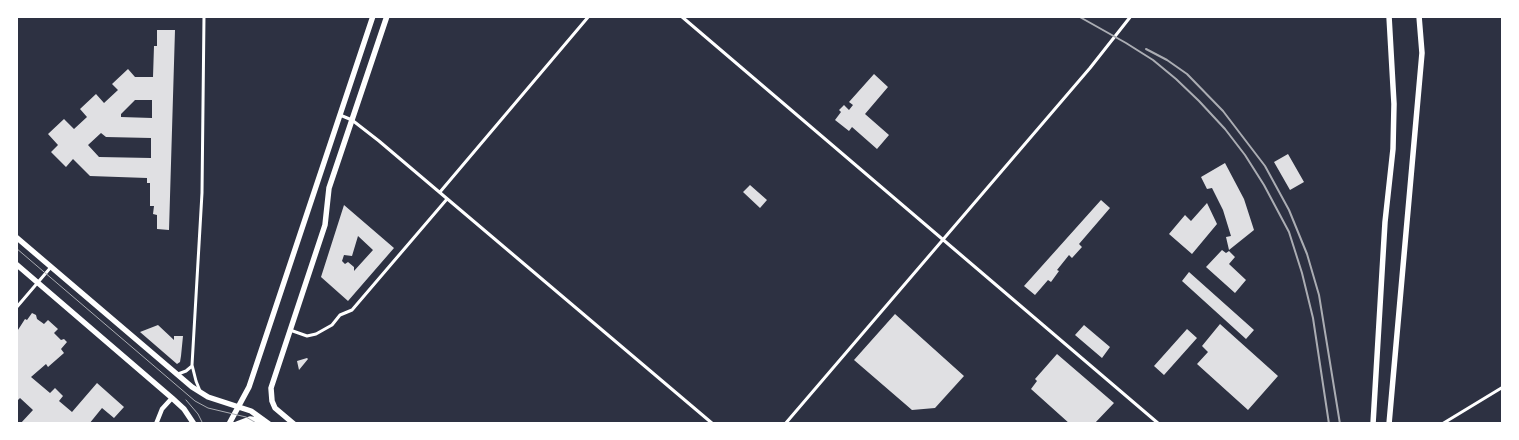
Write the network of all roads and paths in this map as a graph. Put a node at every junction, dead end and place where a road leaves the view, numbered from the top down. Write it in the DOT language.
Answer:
graph roads {
  1 [pos="204,16"];
  2 [pos="373,16"];
  3 [pos="387,16"];
  4 [pos="589,16"];
  5 [pos="681,16"];
  6 [pos="1131,16"];
  7 [pos="1389,16"];
  8 [pos="1419,16"];
  9 [pos="340,115"];
  10 [pos="352,120"];
  11 [pos="440,192"];
  12 [pos="447,199"];
  13 [pos="16,237"];
  14 [pos="942,239"];
  15 [pos="16,264"];
  16 [pos="51,267"];
  17 [pos="38,283"];
  18 [pos="16,308"];
  19 [pos="290,330"];
  20 [pos="192,365"];
  21 [pos="178,374"];
  22 [pos="1503,387"];
  23 [pos="202,394"];
  24 [pos="172,398"];
  25 [pos="239,407"];
  26 [pos="156,424"];
  27 [pos="194,424"];
  28 [pos="229,424"];
  29 [pos="238,424"];
  30 [pos="269,424"];
  31 [pos="294,424"];
  32 [pos="713,424"];
  33 [pos="784,424"];
  34 [pos="1159,424"];
  35 [pos="1373,424"];
  36 [pos="1389,424"];
  37 [pos="1442,424"];
  1 -- 20 [label="street"];
  2 -- 9 [label="main road"];
  3 -- 10 [label="main road"];
  4 -- 11 [label="street"];
  5 -- 14 [label="street"];
  6 -- 14 [label="street"];
  7 -- 35 [label="main road"];
  8 -- 36 [label="main road"];
  9 -- 10 [label="street"];
  9 -- 25 [label="main road"];
  10 -- 11 [label="street"];
  10 -- 19 [label="main road"];
  11 -- 12 [label="street"];
  12 -- 19 [label="street"];
  12 -- 32 [label="street"];
  13 -- 16 [label="main road"];
  14 -- 33 [label="street"];
  14 -- 34 [label="street"];
  15 -- 17 [label="main road"];
  16 -- 17 [label="street"];
  16 -- 21 [label="main road"];
  17 -- 18 [label="street"];
  17 -- 24 [label="main road"];
  19 -- 31 [label="main road"];
  20 -- 21 [label="street"];
  20 -- 23 [label="street"];
  21 -- 23 [label="main road"];
  22 -- 37 [label="street"];
  23 -- 25 [label="main road"];
  24 -- 26 [label="street"];
  24 -- 27 [label="main road"];
  25 -- 28 [label="main road"];
  25 -- 30 [label="main road"];
  29 -- 30 [label="main road"];
}
